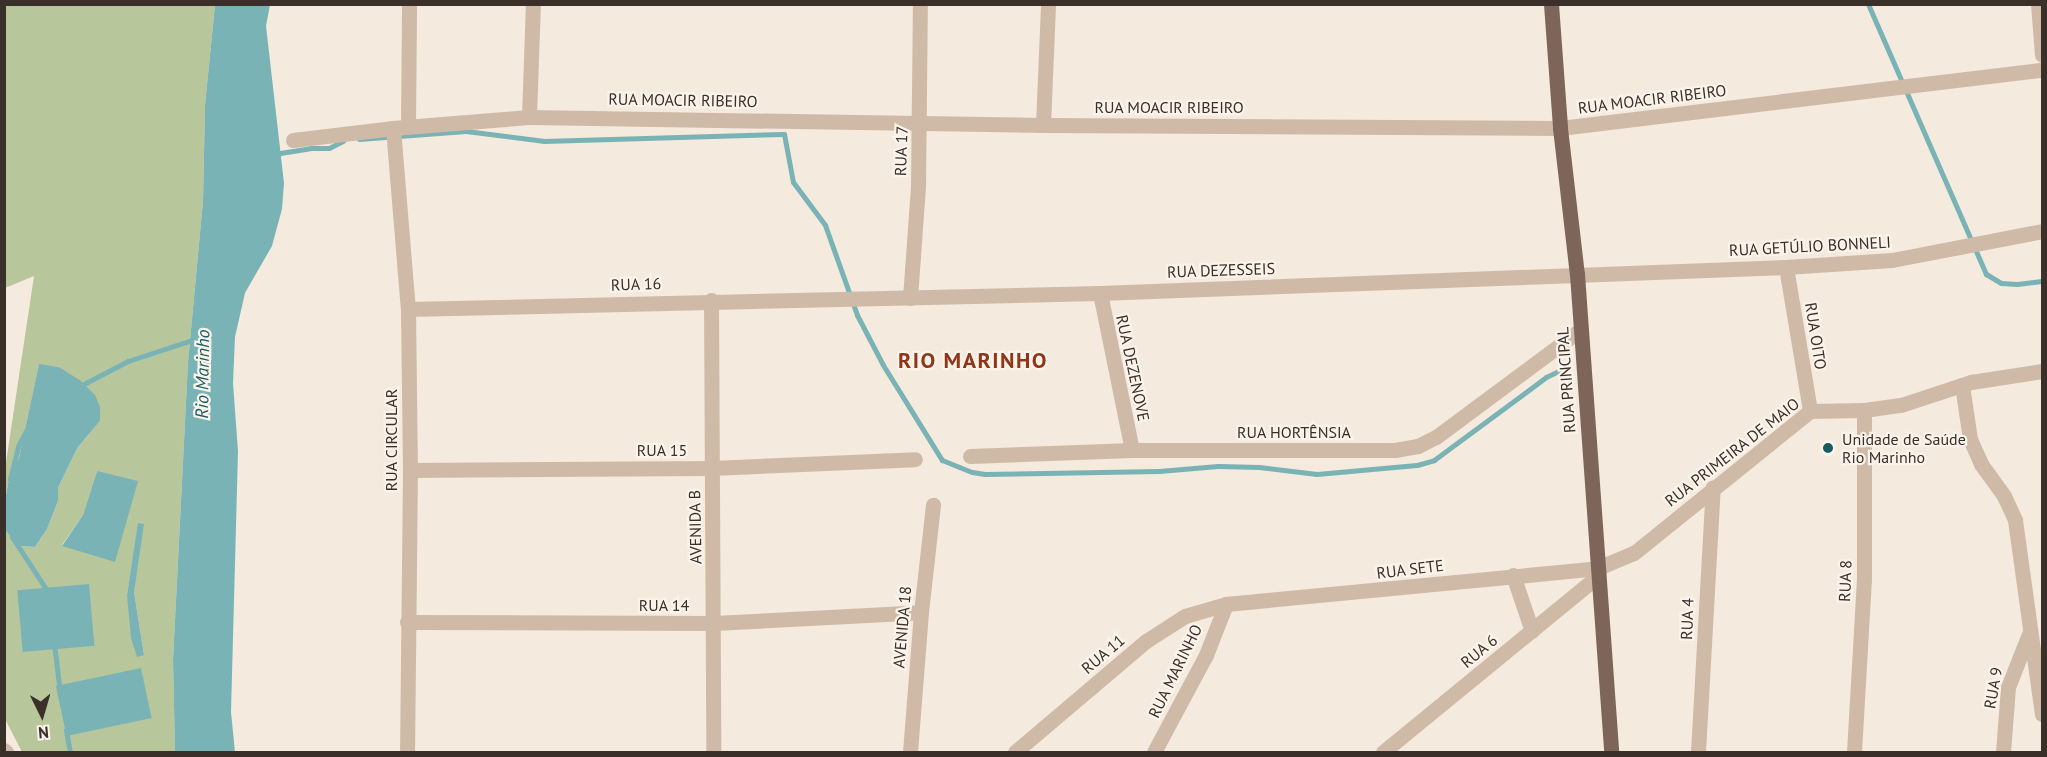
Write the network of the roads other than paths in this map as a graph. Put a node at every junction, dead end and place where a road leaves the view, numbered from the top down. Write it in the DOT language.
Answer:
graph roads {
  1 [pos="409,4"];
  2 [pos="533,4"];
  3 [pos="920,4"];
  4 [pos="1048,4"];
  5 [pos="1551,4"];
  6 [pos="2038,4"];
  7 [pos="2043,55"];
  8 [pos="2043,70"];
  9 [pos="529,117"];
  10 [pos="920,121"];
  11 [pos="1043,125"];
  12 [pos="1560,128"];
  13 [pos="397,134"];
  14 [pos="293,140"];
  15 [pos="2043,231"];
  16 [pos="1786,267"];
  17 [pos="1577,274"];
  18 [pos="1100,293"];
  19 [pos="910,298"];
  20 [pos="711,300"];
  21 [pos="866,300"];
  22 [pos="408,309"];
  23 [pos="1580,330"];
  24 [pos="2043,371"];
  25 [pos="1962,385"];
  26 [pos="1864,410"];
  27 [pos="1810,411"];
  28 [pos="1132,450"];
  29 [pos="970,456"];
  30 [pos="915,459"];
  31 [pos="712,468"];
  32 [pos="410,470"];
  33 [pos="1713,487"];
  34 [pos="933,505"];
  35 [pos="1598,572"];
  36 [pos="1512,575"];
  37 [pos="1226,604"];
  38 [pos="921,612"];
  39 [pos="407,622"];
  40 [pos="714,623"];
  41 [pos="1532,631"];
  42 [pos="2029,634"];
  43 [pos="2043,714"];
  44 [pos="1390,750"];
  45 [pos="407,753"];
  46 [pos="713,753"];
  47 [pos="910,753"];
  48 [pos="1015,753"];
  49 [pos="1154,753"];
  50 [pos="1611,753"];
  51 [pos="1698,753"];
  52 [pos="1854,753"];
  53 [pos="2003,753"];
  1 -- 13 [label="street, RUA CIRCULAR"];
  2 -- 9 [label="street"];
  3 -- 10 [label="street, RUA 17"];
  4 -- 11 [label="street"];
  5 -- 12 [label="main road, RUA PRINCIPAL"];
  6 -- 7 [label="street"];
  8 -- 12 [label="street, RUA MOACIR RIBEIRO"];
  9 -- 10 [label="street, RUA MOACIR RIBEIRO"];
  9 -- 13 [label="street, RUA MOACIR RIBEIRO"];
  10 -- 11 [label="street, RUA MOACIR RIBEIRO"];
  10 -- 19 [label="street, RUA 17"];
  11 -- 12 [label="street, RUA MOACIR RIBEIRO"];
  12 -- 17 [label="main road, RUA PRINCIPAL"];
  13 -- 14 [label="street, RUA MOACIR RIBEIRO"];
  13 -- 22 [label="street, RUA CIRCULAR"];
  15 -- 16 [label="street, RUA GETÚLIO BONNELI"];
  16 -- 17 [label="street, RUA GETÚLIO BONNELI"];
  16 -- 27 [label="street, RUA OITO"];
  17 -- 18 [label="street, RUA DEZESSEIS"];
  17 -- 23 [label="main road, RUA PRINCIPAL"];
  18 -- 19 [label="street, RUA DEZESSEIS"];
  18 -- 28 [label="street, RUA DEZENOVE"];
  19 -- 21 [label="street, RUA DEZESSEIS"];
  20 -- 21 [label="street, RUA 16"];
  20 -- 22 [label="street, RUA 16"];
  20 -- 31 [label="street, AVENIDA B"];
  22 -- 32 [label="street, RUA CIRCULAR"];
  23 -- 28 [label="street, RUA HORTÊNSIA"];
  23 -- 35 [label="main road, RUA PRINCIPAL"];
  24 -- 25 [label="street, RUA PRIMEIRA DE MAIO"];
  25 -- 26 [label="street, RUA PRIMEIRA DE MAIO"];
  25 -- 42 [label="street"];
  26 -- 27 [label="street, RUA PRIMEIRA DE MAIO"];
  26 -- 52 [label="street, RUA 8"];
  27 -- 33 [label="street, RUA PRIMEIRA DE MAIO"];
  28 -- 29 [label="street, RUA HORTÊNSIA"];
  30 -- 31 [label="street, RUA 15"];
  31 -- 32 [label="street, RUA 15"];
  31 -- 40 [label="street, AVENIDA B"];
  32 -- 39 [label="street, RUA CIRCULAR"];
  33 -- 35 [label="street, RUA PRIMEIRA DE MAIO"];
  33 -- 51 [label="street, RUA 4"];
  34 -- 38 [label="street, AVENIDA 18"];
  35 -- 36 [label="street, RUA SETE"];
  35 -- 41 [label="street, RUA 6"];
  35 -- 50 [label="main road, RUA PRINCIPAL"];
  36 -- 37 [label="street, RUA SETE"];
  36 -- 41 [label="street"];
  37 -- 48 [label="street, RUA 11"];
  37 -- 49 [label="street, RUA MARINHO"];
  38 -- 40 [label="street, RUA 14"];
  38 -- 47 [label="street, AVENIDA 18"];
  39 -- 40 [label="street, RUA 14"];
  39 -- 45 [label="street, RUA CIRCULAR"];
  40 -- 46 [label="street, AVENIDA B"];
  41 -- 44 [label="street, RUA 6"];
  42 -- 43 [label="street"];
  42 -- 53 [label="street, RUA 9"];
}
